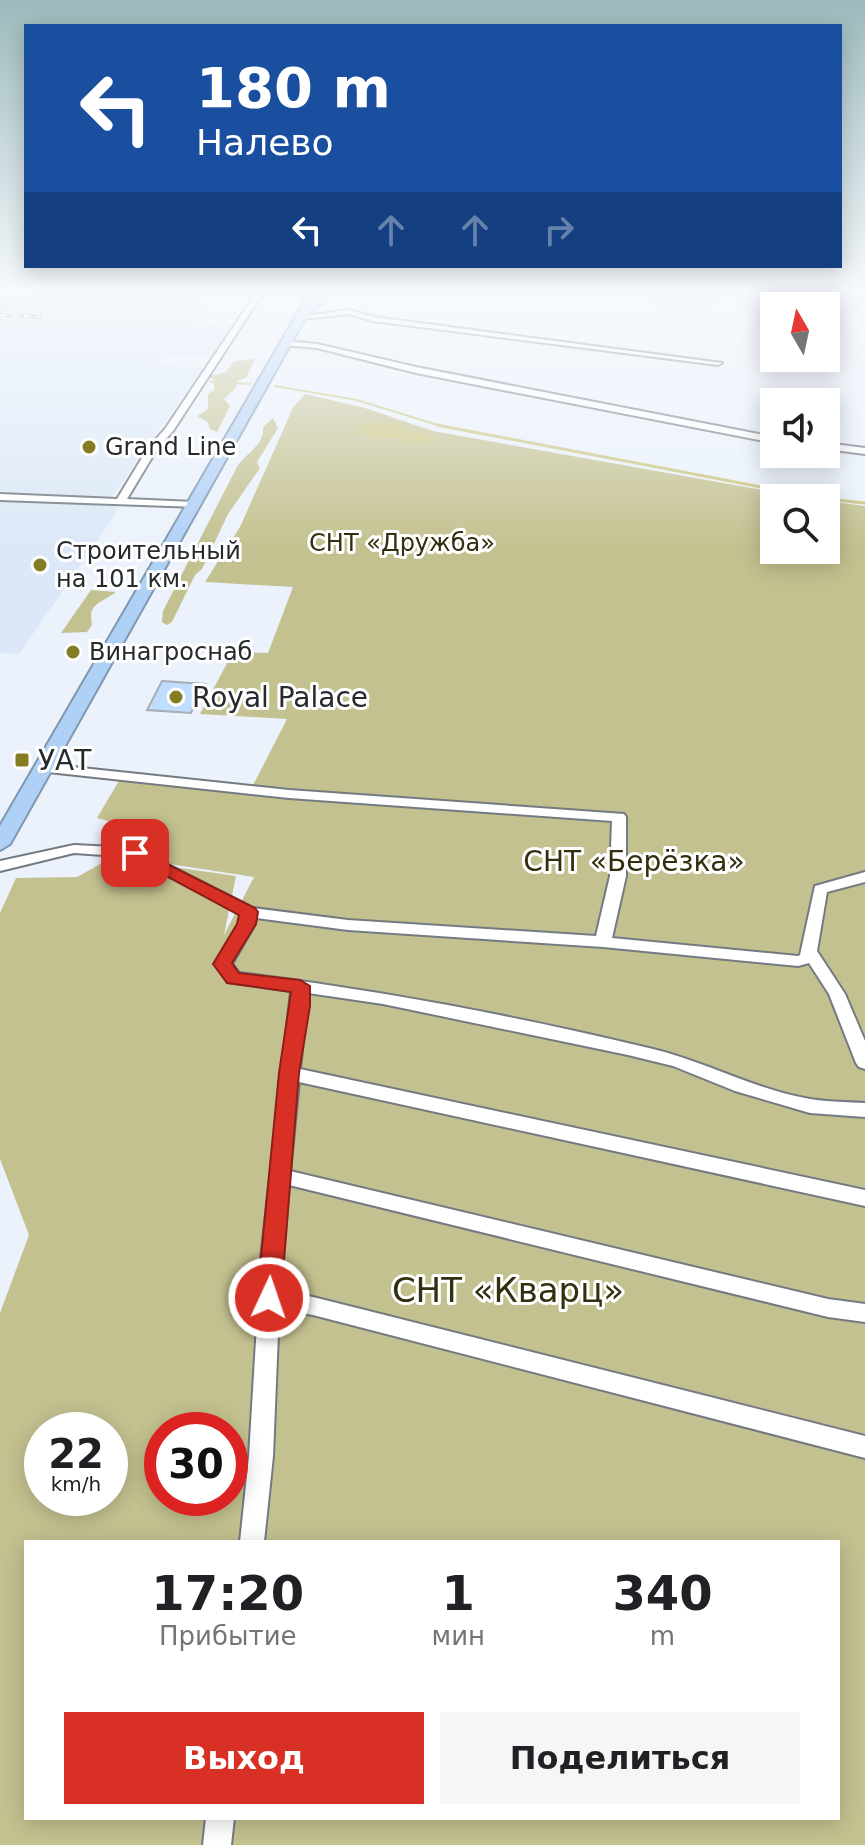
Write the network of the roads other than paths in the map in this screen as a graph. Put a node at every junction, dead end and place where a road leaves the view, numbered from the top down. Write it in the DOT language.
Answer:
graph roads {
  1 [pos="204,376"];
  2 [pos="267,376"];
  3 [pos="447,376"];
  4 [pos="760,437"];
  5 [pos="840,448"];
  6 [pos="865,451"];
  7 [pos="0,497"];
  8 [pos="120,502"];
  9 [pos="194,505"];
  10 [pos="44,768"];
  11 [pos="0,844"];
  12 [pos="0,866"];
  13 [pos="865,877"];
  14 [pos="249,912"];
  15 [pos="603,942"];
  16 [pos="809,951"];
  17 [pos="300,986"];
  18 [pos="865,1063"];
  19 [pos="289,1073"];
  20 [pos="865,1110"];
  21 [pos="281,1176"];
  22 [pos="865,1198"];
  23 [pos="269,1298"];
  24 [pos="865,1313"];
  25 [pos="865,1447"];
  26 [pos="252,1540"];
  27 [pos="220,1820"];
  28 [pos="217,1845"];
  1 -- 8 [label="street"];
  2 -- 9 [label="highway"];
  3 -- 4 [label="street"];
  5 -- 6 [label="street"];
  7 -- 8 [label="street"];
  8 -- 9 [label="street"];
  9 -- 10 [label="highway"];
  10 -- 11 [label="highway"];
  10 -- 15 [label="street"];
  12 -- 14 [label="street"];
  13 -- 16 [label="street"];
  14 -- 15 [label="street"];
  14 -- 17 [label="street"];
  15 -- 16 [label="street"];
  16 -- 18 [label="street"];
  17 -- 19 [label="street"];
  17 -- 20 [label="street"];
  19 -- 21 [label="street"];
  19 -- 22 [label="street"];
  21 -- 23 [label="street"];
  21 -- 24 [label="street"];
  23 -- 25 [label="street"];
  23 -- 26 [label="street"];
  27 -- 28 [label="street"];
}
